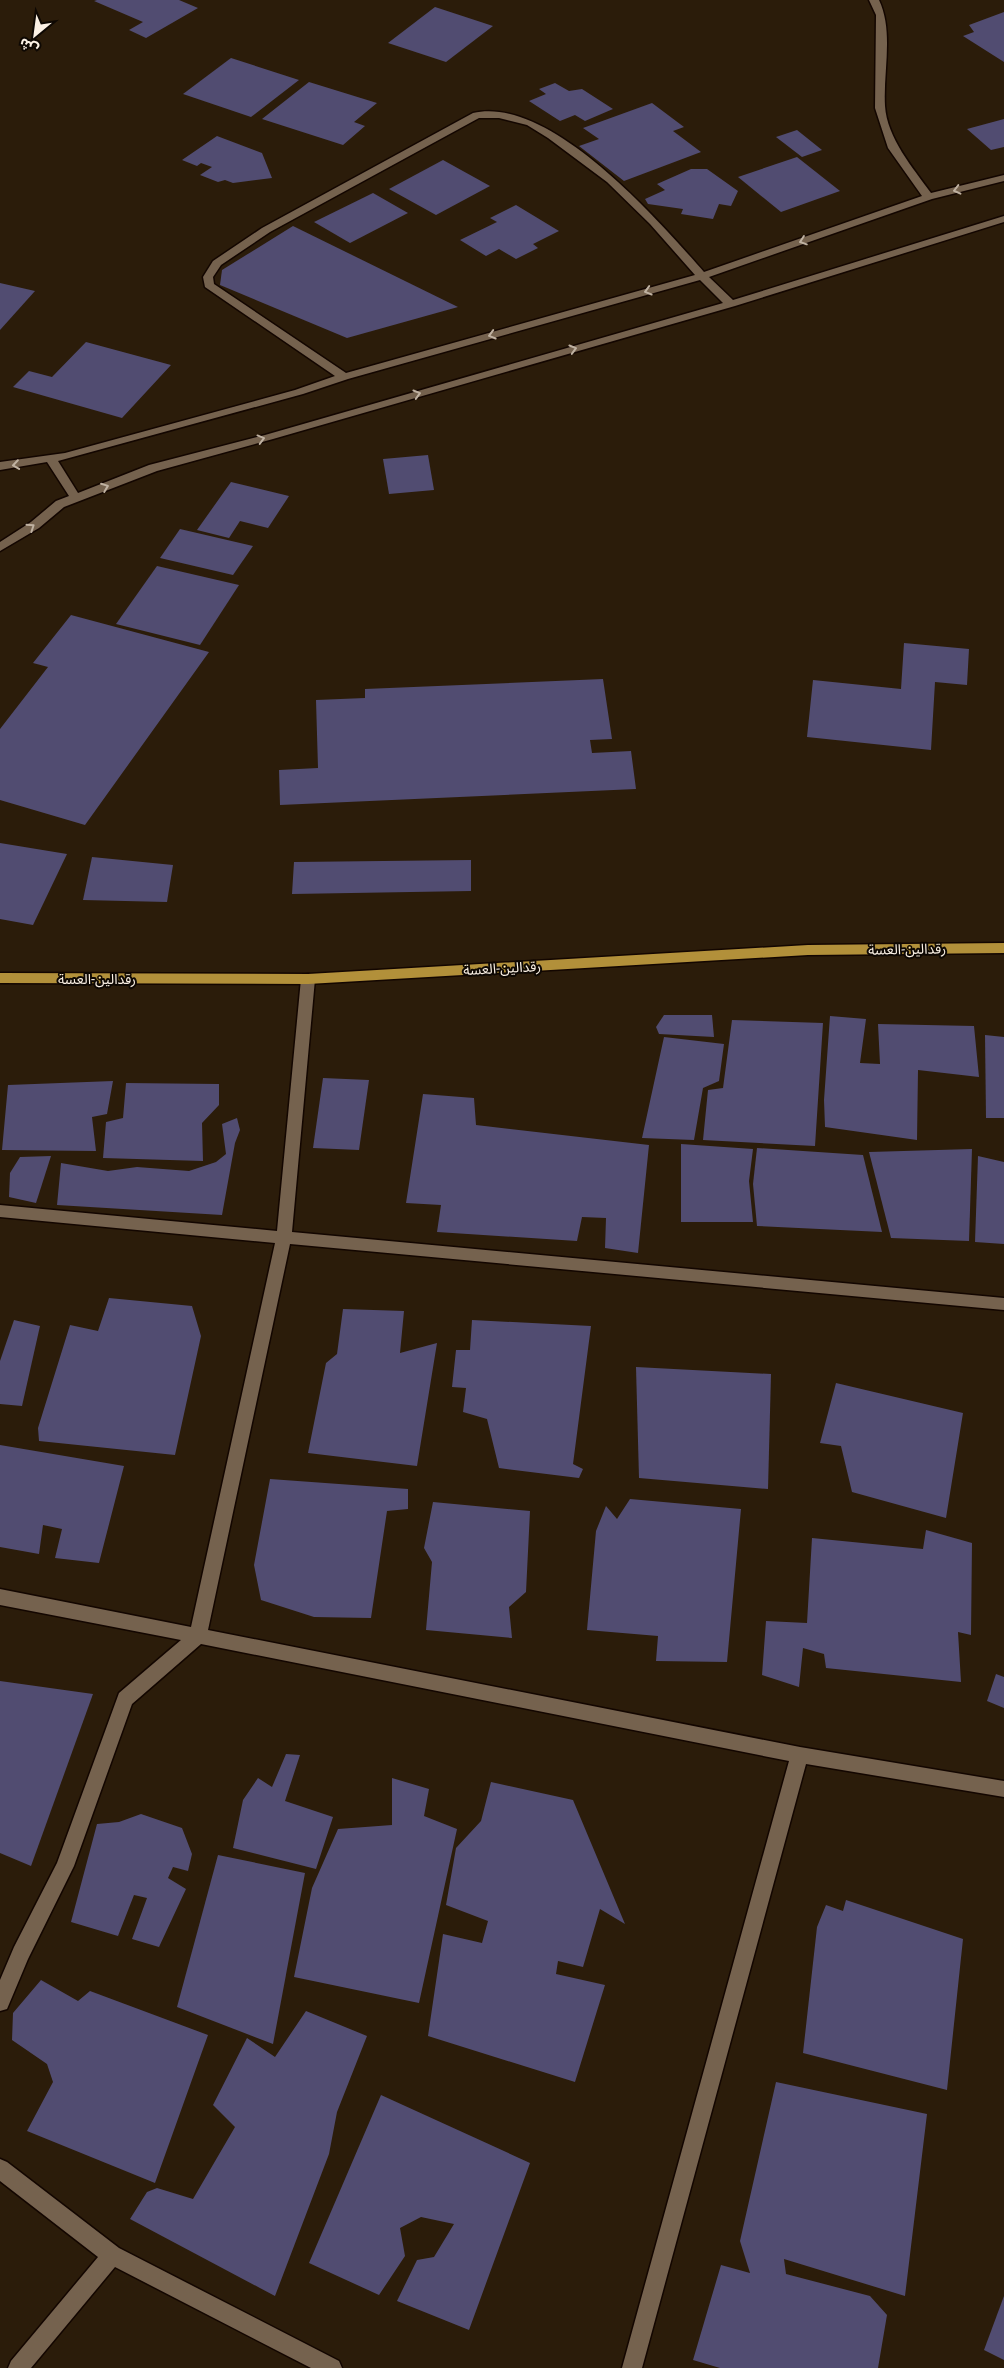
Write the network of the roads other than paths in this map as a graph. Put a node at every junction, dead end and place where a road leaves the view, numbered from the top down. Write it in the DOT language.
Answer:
graph roads {
  1 [pos="874,0"];
  2 [pos="1004,178"];
  3 [pos="928,197"];
  4 [pos="1004,219"];
  5 [pos="702,276"];
  6 [pos="731,304"];
  7 [pos="344,377"];
  8 [pos="51,459"];
  9 [pos="0,466"];
  10 [pos="76,498"];
  11 [pos="0,546"];
  12 [pos="1004,948"];
  13 [pos="0,978"];
  14 [pos="308,979"];
  15 [pos="0,1212"];
  16 [pos="284,1238"];
  17 [pos="1004,1304"];
  18 [pos="0,1598"];
  19 [pos="198,1636"];
  20 [pos="800,1755"];
  21 [pos="1004,1789"];
  22 [pos="0,2002"];
  23 [pos="0,2170"];
  24 [pos="112,2256"];
  25 [pos="18,2368"];
  26 [pos="332,2368"];
  27 [pos="632,2368"];
  1 -- 3 [label="street"];
  2 -- 3 [label="street, one-way"];
  3 -- 5 [label="street, one-way"];
  4 -- 6 [label="street"];
  5 -- 6 [label="street"];
  5 -- 7 [label="street, one-way"];
  5 -- 7 [label="street"];
  10 -- 6 [label="street, one-way"];
  7 -- 8 [label="street"];
  8 -- 9 [label="street, one-way"];
  8 -- 10 [label="street"];
  11 -- 10 [label="street, one-way"];
  12 -- 14 [label="main road, رقدالين-العسة"];
  13 -- 14 [label="main road, رقدالين-العسة"];
  14 -- 16 [label="street"];
  15 -- 16 [label="street"];
  16 -- 17 [label="street"];
  16 -- 19 [label="street"];
  18 -- 19 [label="street"];
  19 -- 20 [label="street"];
  19 -- 22 [label="street"];
  20 -- 21 [label="street"];
  20 -- 27 [label="street"];
  23 -- 24 [label="street"];
  24 -- 25 [label="street"];
  24 -- 26 [label="street"];
}
